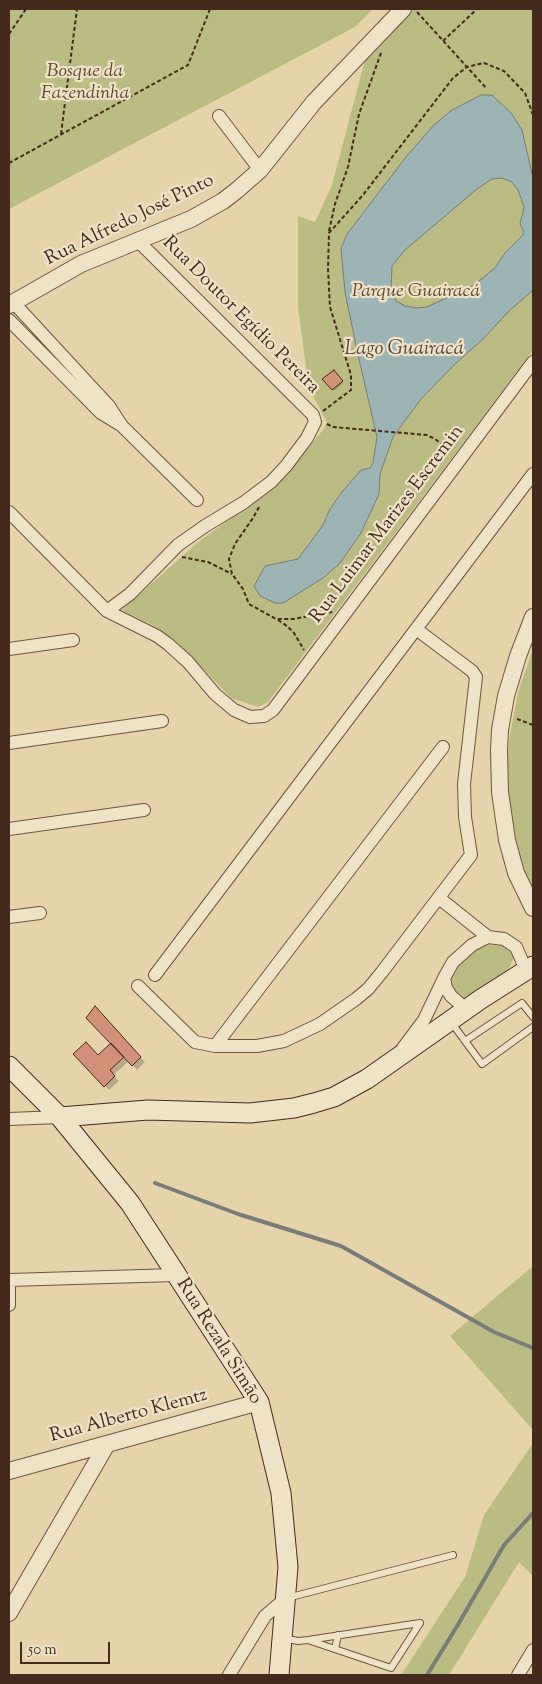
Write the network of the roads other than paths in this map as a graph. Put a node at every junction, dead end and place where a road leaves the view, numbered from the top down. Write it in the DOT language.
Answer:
graph roads {
  1 [pos="403,9"];
  2 [pos="219,116"];
  3 [pos="260,170"];
  4 [pos="138,242"];
  5 [pos="11,304"];
  6 [pos="9,320"];
  7 [pos="533,362"];
  8 [pos="122,426"];
  9 [pos="533,474"];
  10 [pos="197,500"];
  11 [pos="9,512"];
  12 [pos="107,611"];
  13 [pos="533,617"];
  14 [pos="416,628"];
  15 [pos="73,640"];
  16 [pos="9,649"];
  17 [pos="162,722"];
  18 [pos="9,743"];
  19 [pos="443,747"];
  20 [pos="144,810"];
  21 [pos="9,829"];
  22 [pos="439,898"];
  23 [pos="533,908"];
  24 [pos="40,913"];
  25 [pos="9,917"];
  26 [pos="488,936"];
  27 [pos="530,968"];
  28 [pos="156,975"];
  29 [pos="444,978"];
  30 [pos="138,986"];
  31 [pos="466,1009"];
  32 [pos="533,1017"];
  33 [pos="450,1021"];
  34 [pos="533,1027"];
  35 [pos="465,1042"];
  36 [pos="215,1046"];
  37 [pos="9,1066"];
  38 [pos="387,1067"];
  39 [pos="60,1117"];
  40 [pos="9,1119"];
  41 [pos="175,1274"];
  42 [pos="9,1280"];
  43 [pos="9,1305"];
  44 [pos="259,1402"];
  45 [pos="107,1444"];
  46 [pos="9,1471"];
  47 [pos="453,1554"];
  48 [pos="286,1598"];
  49 [pos="10,1608"];
  50 [pos="338,1635"];
  51 [pos="282,1638"];
  52 [pos="308,1640"];
  53 [pos="335,1650"];
  54 [pos="533,1650"];
  55 [pos="524,1673"];
  56 [pos="229,1675"];
  57 [pos="279,1675"];
  1 -- 3 [label="street, Rua Alfredo José Pinto"];
  2 -- 3 [label="street"];
  3 -- 4 [label="street, Rua Alfredo José Pinto"];
  4 -- 5 [label="street, Rua Alfredo José Pinto"];
  4 -- 12 [label="street, Rua Doutor Egídio Pereira"];
  5 -- 8 [label="street"];
  6 -- 8 [label="street"];
  7 -- 12 [label="street, Rua Luimar Marizes Escremin"];
  8 -- 10 [label="street"];
  9 -- 14 [label="street"];
  11 -- 12 [label="street"];
  13 -- 23 [label="street"];
  14 -- 22 [label="street"];
  14 -- 28 [label="street"];
  15 -- 16 [label="street"];
  17 -- 18 [label="street"];
  19 -- 36 [label="street"];
  20 -- 21 [label="street"];
  22 -- 26 [label="street"];
  22 -- 36 [label="street"];
  24 -- 25 [label="street"];
  26 -- 27 [label="street"];
  26 -- 29 [label="street"];
  27 -- 31 [label="main road"];
  29 -- 31 [label="street"];
  29 -- 38 [label="street"];
  30 -- 36 [label="street"];
  31 -- 33 [label="main road"];
  32 -- 35 [label="lane"];
  33 -- 35 [label="lane"];
  33 -- 38 [label="main road"];
  34 -- 35 [label="lane"];
  37 -- 39 [label="main road, Rua Rezala Simão"];
  38 -- 39 [label="main road"];
  39 -- 40 [label="street"];
  39 -- 41 [label="main road, Rua Rezala Simão"];
  41 -- 42 [label="street"];
  41 -- 44 [label="main road, Rua Rezala Simão"];
  42 -- 43 [label="street"];
  44 -- 45 [label="street, Rua Alberto Klemtz"];
  44 -- 48 [label="main road, Rua Rezala Simão"];
  45 -- 46 [label="street, Rua Alberto Klemtz"];
  45 -- 49 [label="street"];
  47 -- 48 [label="lane"];
  48 -- 51 [label="main road, Rua Rezala Simão"];
  48 -- 56 [label="street"];
  50 -- 52 [label="lane"];
  50 -- 53 [label="lane"];
  50 -- 53 [label="lane"];
  51 -- 52 [label="lane"];
  51 -- 57 [label="main road, Rua Rezala Simão"];
  52 -- 53 [label="lane"];
  54 -- 55 [label="street"];
}
